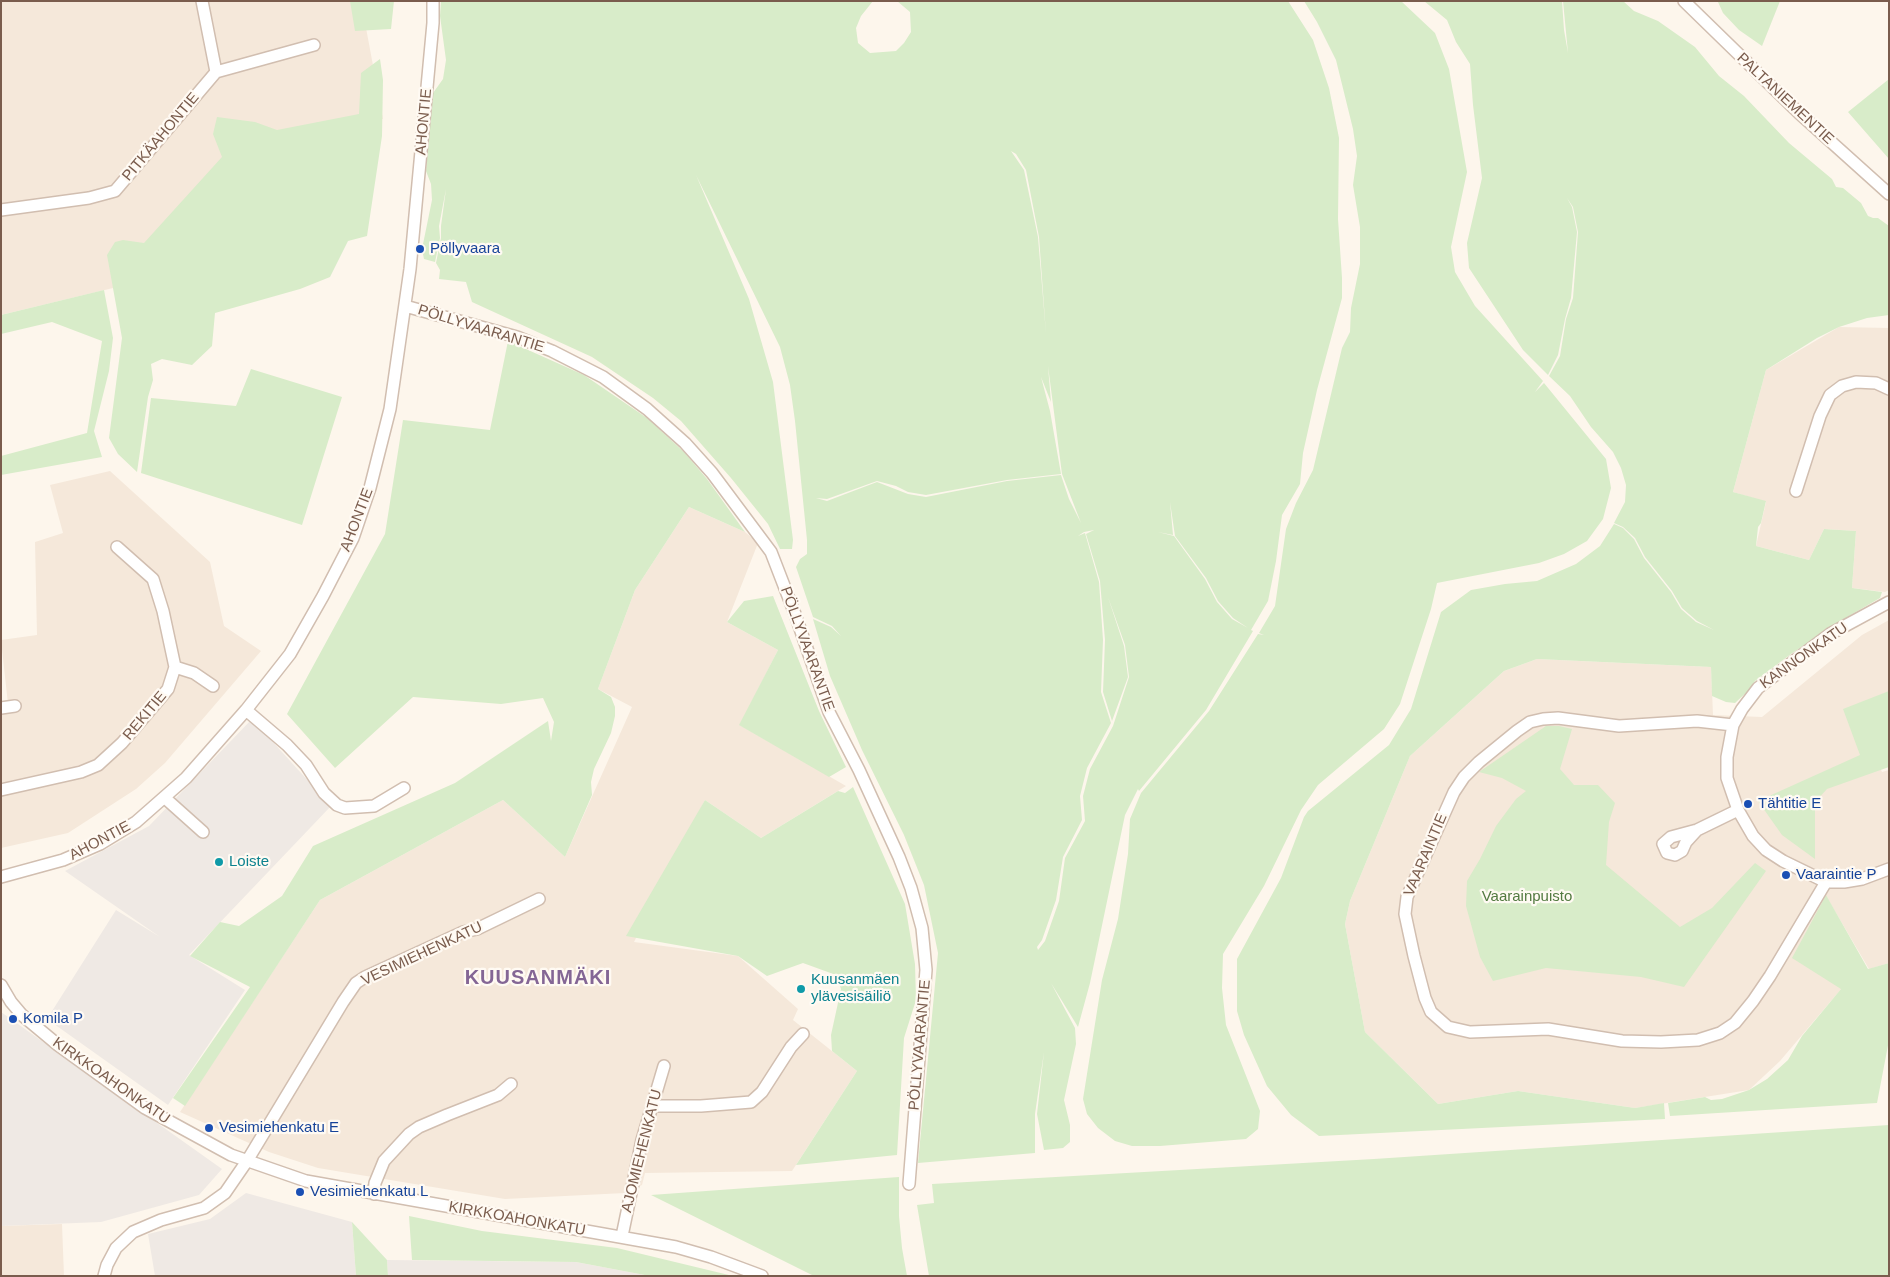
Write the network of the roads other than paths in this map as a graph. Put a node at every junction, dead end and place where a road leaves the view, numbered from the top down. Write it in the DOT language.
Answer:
graph roads {
  1 [pos="202,1"];
  2 [pos="433,1"];
  3 [pos="1684,1"];
  4 [pos="314,45"];
  5 [pos="216,72"];
  6 [pos="1889,194"];
  7 [pos="1,210"];
  8 [pos="405,306"];
  9 [pos="1889,389"];
  10 [pos="1796,491"];
  11 [pos="117,547"];
  12 [pos="1889,602"];
  13 [pos="175,667"];
  14 [pos="213,686"];
  15 [pos="15,706"];
  16 [pos="1,708"];
  17 [pos="246,710"];
  18 [pos="1733,725"];
  19 [pos="404,788"];
  20 [pos="1,790"];
  21 [pos="165,798"];
  22 [pos="1738,810"];
  23 [pos="1697,830"];
  24 [pos="203,832"];
  25 [pos="1889,869"];
  26 [pos="1,876"];
  27 [pos="1826,882"];
  28 [pos="539,899"];
  29 [pos="1,986"];
  30 [pos="803,1034"];
  31 [pos="664,1066"];
  32 [pos="510,1084"];
  33 [pos="652,1106"];
  34 [pos="247,1161"];
  35 [pos="909,1184"];
  36 [pos="374,1194"];
  37 [pos="622,1236"];
  38 [pos="104,1276"];
  39 [pos="762,1276"];
  1 -- 5 [label="street"];
  2 -- 8 [label="street, AHONTIE"];
  3 -- 6 [label="street, PALTANIEMENTIE"];
  4 -- 5 [label="street"];
  5 -- 7 [label="street, PITKÄAHONTIE"];
  8 -- 17 [label="street, AHONTIE"];
  8 -- 35 [label="street, PÖLLYVAARANTIE"];
  9 -- 10 [label="street"];
  11 -- 13 [label="street"];
  12 -- 18 [label="street, KANNONKATU"];
  13 -- 14 [label="street"];
  13 -- 20 [label="street, REKITIE"];
  15 -- 16 [label="street"];
  17 -- 19 [label="street"];
  17 -- 21 [label="street, AHONTIE"];
  18 -- 22 [label="street, KANNONKATU"];
  18 -- 27 [label="street, VAARAINTIE"];
  21 -- 24 [label="street"];
  21 -- 26 [label="street, AHONTIE"];
  22 -- 23 [label="street"];
  22 -- 27 [label="street, KANNONKATU"];
  25 -- 27 [label="street, KANNONKATU"];
  28 -- 34 [label="street, VESIMIEHENKATU"];
  29 -- 34 [label="street, KIRKKOAHONKATU"];
  30 -- 33 [label="street"];
  31 -- 33 [label="street, AJOMIEHENKATU"];
  32 -- 36 [label="street"];
  33 -- 37 [label="street, AJOMIEHENKATU"];
  34 -- 36 [label="street, KIRKKOAHONKATU"];
  34 -- 38 [label="street, VESIMIEHENKATU"];
  36 -- 37 [label="street, KIRKKOAHONKATU"];
  37 -- 39 [label="street, KIRKKOAHONKATU"];
}
